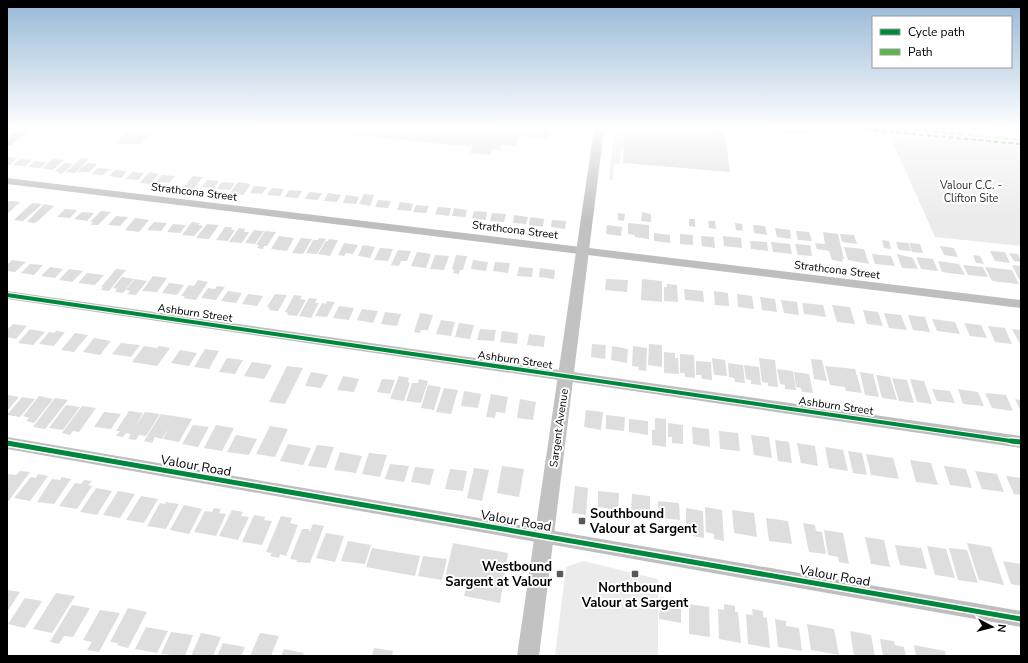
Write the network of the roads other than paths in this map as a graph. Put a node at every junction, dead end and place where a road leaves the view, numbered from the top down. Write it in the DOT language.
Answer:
graph roads {
  1 [pos="595,160"];
  2 [pos="7,181"];
  3 [pos="582,250"];
  4 [pos="7,296"];
  5 [pos="1021,304"];
  6 [pos="567,376"];
  7 [pos="1021,442"];
  8 [pos="7,443"];
  9 [pos="544,536"];
  10 [pos="1021,619"];
  11 [pos="528,656"];
  1 -- 3 [label="main road, Sargent Avenue"];
  2 -- 3 [label="street, Strathcona Street"];
  3 -- 5 [label="street, Strathcona Street"];
  3 -- 6 [label="main road, Sargent Avenue"];
  4 -- 6 [label="street, Ashburn Street"];
  6 -- 7 [label="street, Ashburn Street"];
  6 -- 9 [label="main road, Sargent Avenue"];
  8 -- 9 [label="street, Valour Road"];
  9 -- 10 [label="street, Valour Road"];
  9 -- 11 [label="main road, Sargent Avenue"];
}
